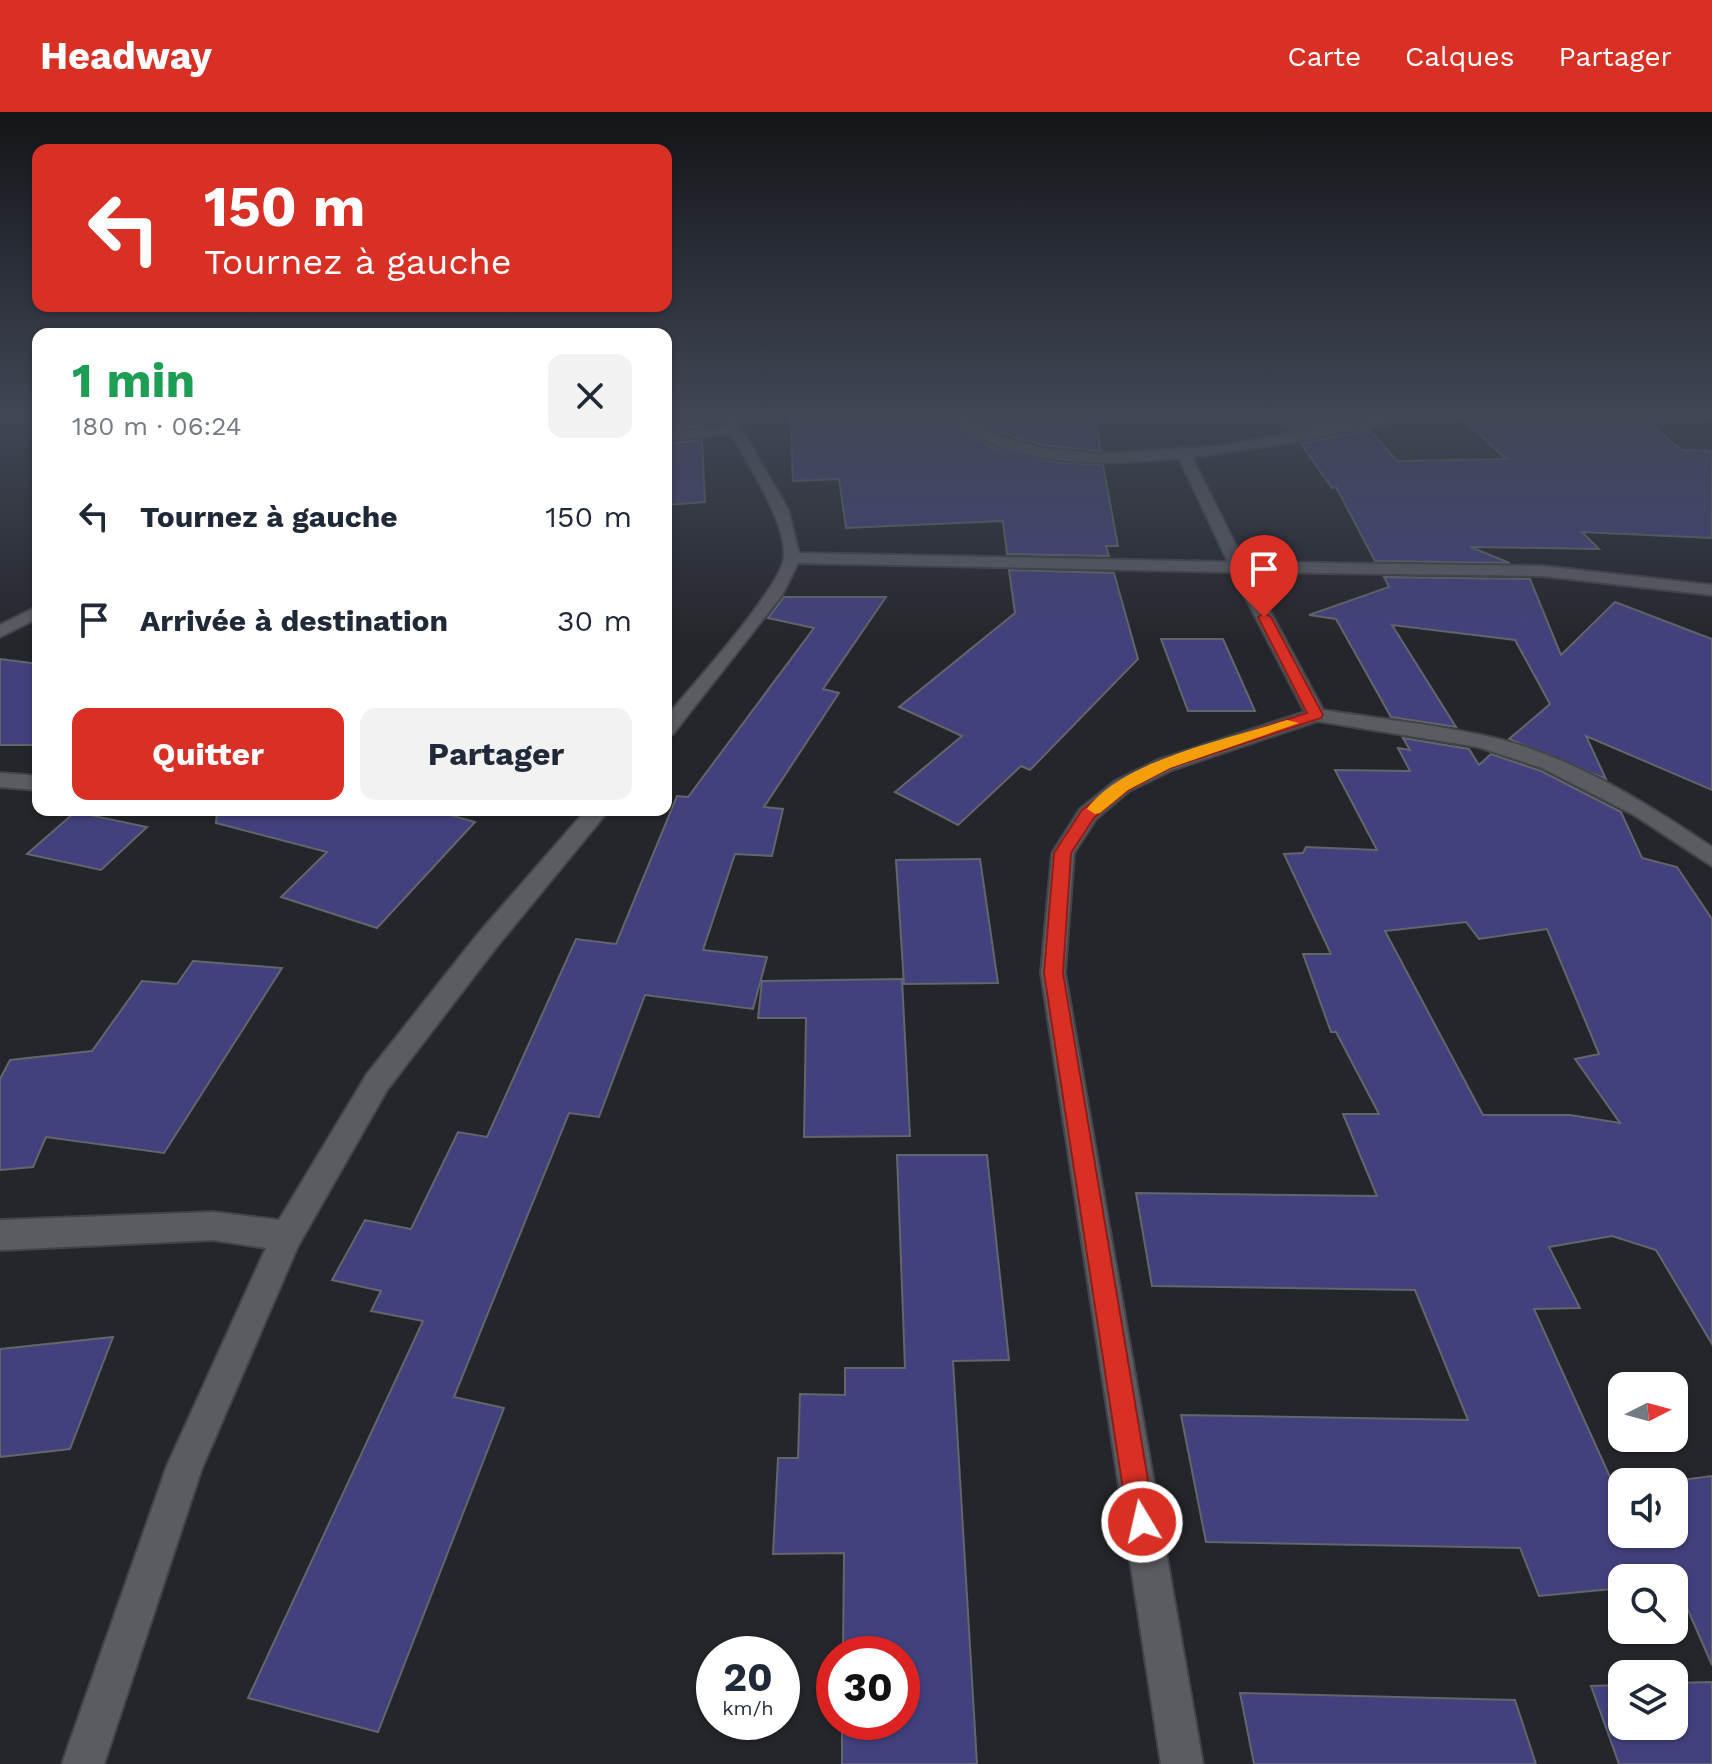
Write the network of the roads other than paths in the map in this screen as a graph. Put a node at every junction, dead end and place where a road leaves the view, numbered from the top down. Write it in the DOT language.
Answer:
graph roads {
  1 [pos="770,490"];
  2 [pos="1201,490"];
  3 [pos="792,558"];
  4 [pos="1238,567"];
  5 [pos="1712,590"];
  6 [pos="32,614"];
  7 [pos="0,632"];
  8 [pos="1316,715"];
  9 [pos="672,718"];
  10 [pos="0,780"];
  11 [pos="32,783"];
  12 [pos="593,816"];
  13 [pos="1712,858"];
  14 [pos="0,1235"];
  15 [pos="287,1236"];
  16 [pos="83,1764"];
  17 [pos="1182,1764"];
  1 -- 3 [label="street"];
  2 -- 4 [label="street"];
  3 -- 4 [label="street"];
  3 -- 9 [label="street"];
  4 -- 5 [label="street"];
  4 -- 8 [label="street"];
  6 -- 7 [label="street"];
  8 -- 13 [label="street"];
  8 -- 17 [label="street"];
  10 -- 11 [label="street"];
  12 -- 15 [label="street"];
  14 -- 15 [label="street"];
  15 -- 16 [label="street"];
}
